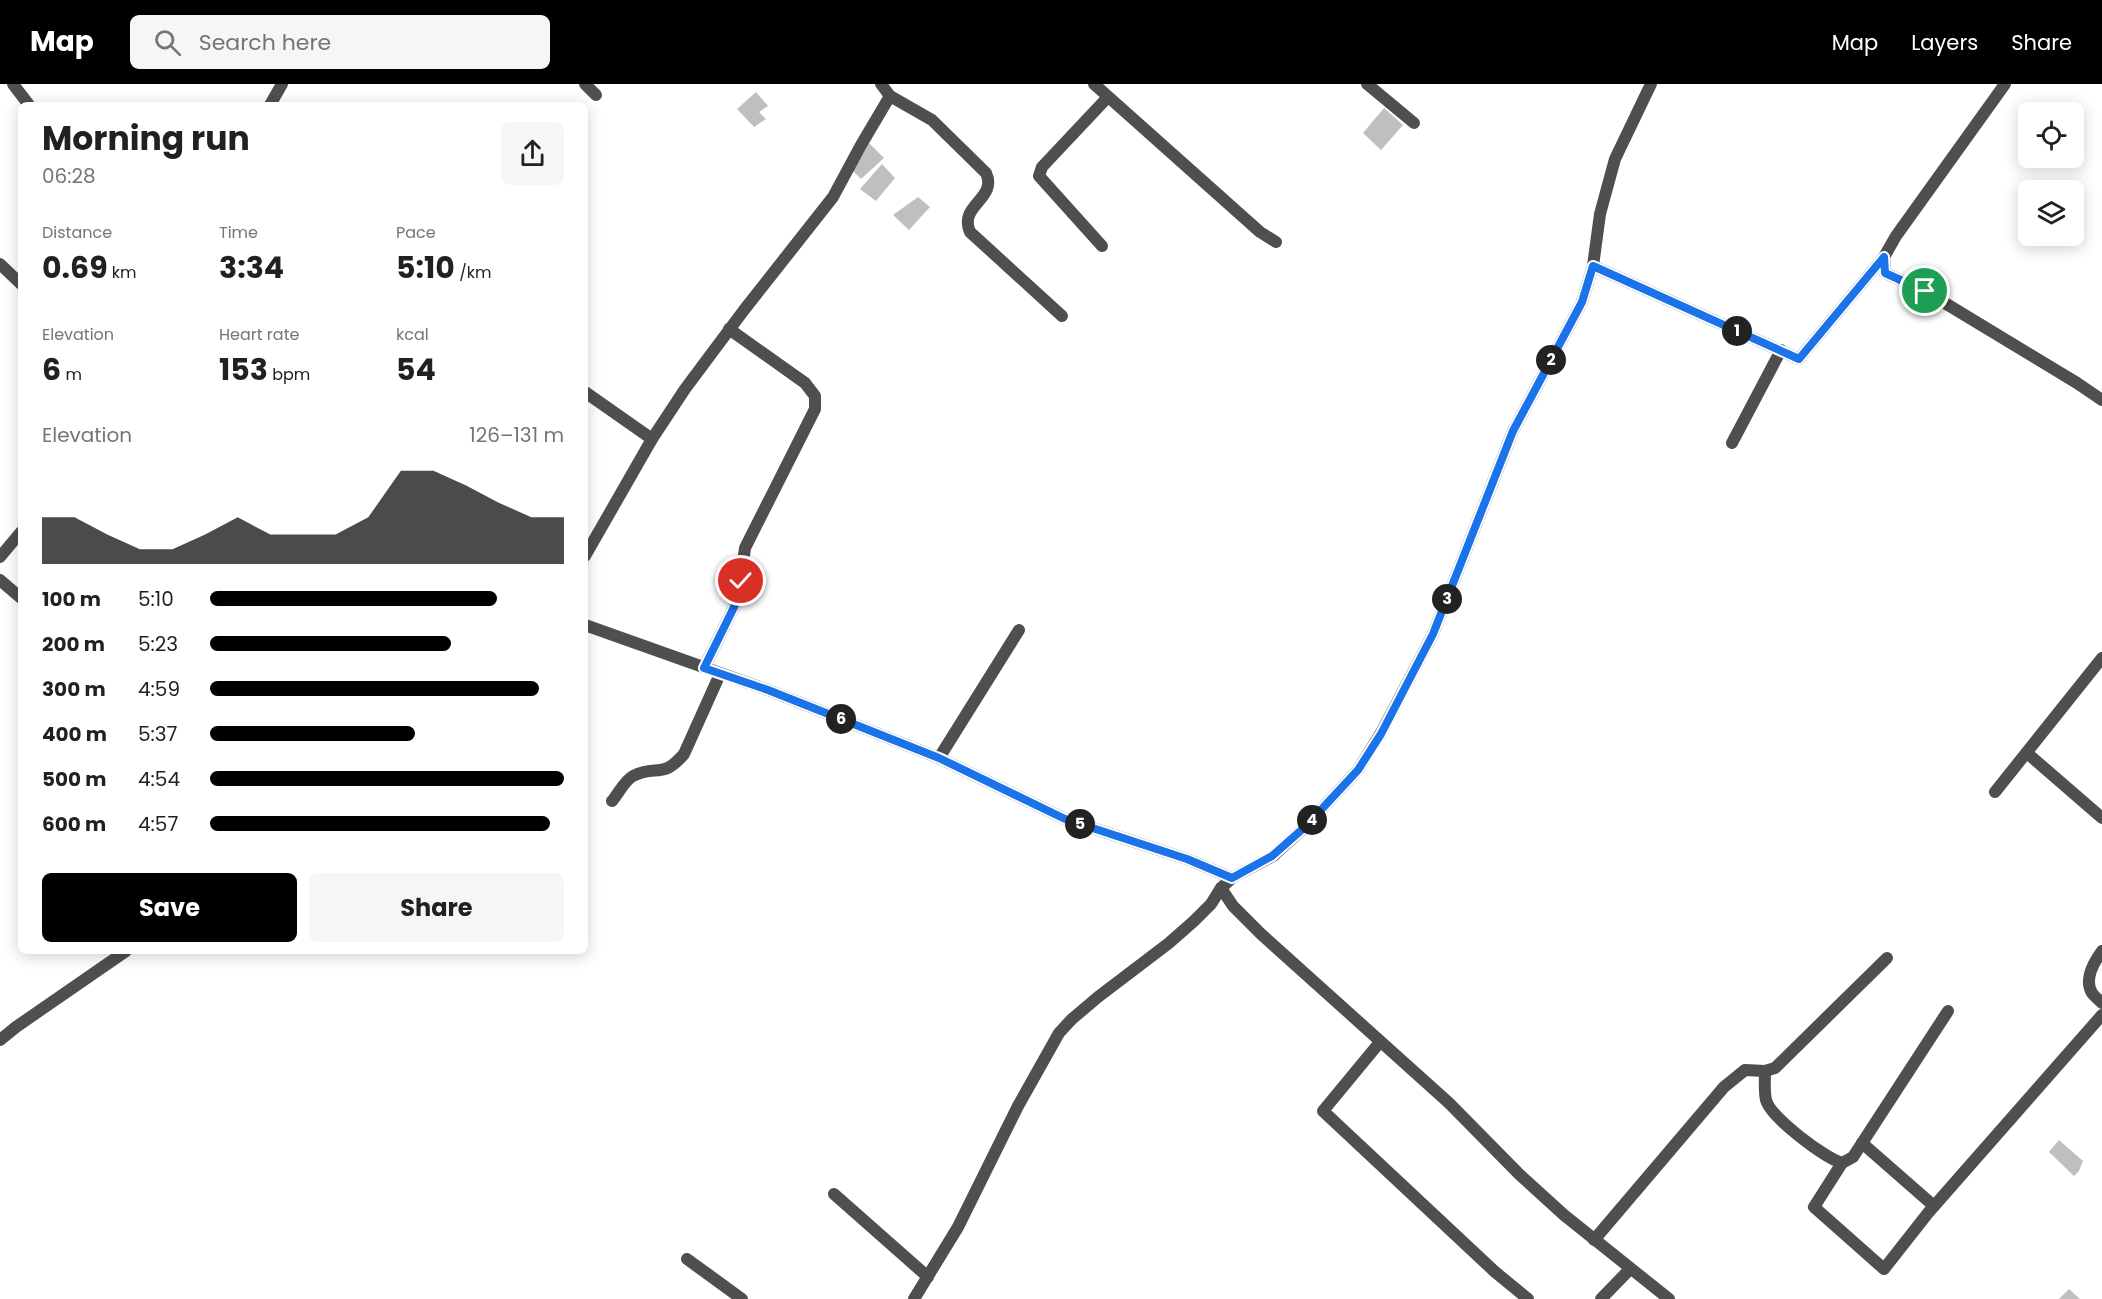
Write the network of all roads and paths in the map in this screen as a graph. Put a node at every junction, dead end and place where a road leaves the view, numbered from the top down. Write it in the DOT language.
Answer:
graph roads {
  1 [pos="13,84"];
  2 [pos="282,84"];
  3 [pos="585,84"];
  4 [pos="881,84"];
  5 [pos="1094,84"];
  6 [pos="1367,84"];
  7 [pos="1651,84"];
  8 [pos="2005,84"];
  9 [pos="596,95"];
  10 [pos="890,96"];
  11 [pos="1107,98"];
  12 [pos="27,102"];
  13 [pos="272,102"];
  14 [pos="1414,123"];
  15 [pos="1276,242"];
  16 [pos="1102,246"];
  17 [pos="1884,257"];
  18 [pos="0,264"];
  19 [pos="1593,266"];
  20 [pos="18,281"];
  21 [pos="1062,316"];
  22 [pos="729,329"];
  23 [pos="1781,350"];
  24 [pos="588,394"];
  25 [pos="2102,400"];
  26 [pos="652,439"];
  27 [pos="1732,443"];
  28 [pos="18,536"];
  29 [pos="588,551"];
  30 [pos="0,557"];
  31 [pos="0,580"];
  32 [pos="18,595"];
  33 [pos="588,626"];
  34 [pos="1019,630"];
  35 [pos="2102,658"];
  36 [pos="704,668"];
  37 [pos="720,674"];
  38 [pos="2026,753"];
  39 [pos="939,758"];
  40 [pos="1995,792"];
  41 [pos="612,801"];
  42 [pos="2102,818"];
  43 [pos="1232,878"];
  44 [pos="1221,888"];
  45 [pos="2102,951"];
  46 [pos="122,954"];
  47 [pos="1887,958"];
  48 [pos="2102,1004"];
  49 [pos="1948,1011"];
  50 [pos="2102,1015"];
  51 [pos="0,1040"];
  52 [pos="1380,1042"];
  53 [pos="1765,1071"];
  54 [pos="1862,1143"];
  55 [pos="1842,1163"];
  56 [pos="834,1194"];
  57 [pos="1934,1206"];
  58 [pos="1594,1240"];
  59 [pos="687,1259"];
  60 [pos="1630,1269"];
  61 [pos="928,1277"];
  62 [pos="1666,1298"];
  63 [pos="742,1299"];
  64 [pos="914,1299"];
  65 [pos="1528,1299"];
  66 [pos="1601,1299"];
  1 -- 12 [label="street"];
  2 -- 13 [label="street"];
  3 -- 9 [label="street"];
  4 -- 10 [label="street"];
  5 -- 11 [label="street"];
  6 -- 14 [label="street"];
  7 -- 19 [label="street"];
  8 -- 17 [label="street"];
  10 -- 21 [label="street"];
  10 -- 22 [label="street"];
  11 -- 15 [label="street"];
  11 -- 16 [label="street"];
  17 -- 23 [label="street"];
  17 -- 25 [label="street"];
  18 -- 20 [label="street"];
  19 -- 23 [label="street"];
  19 -- 43 [label="street"];
  22 -- 26 [label="street"];
  22 -- 36 [label="street"];
  23 -- 27 [label="street"];
  24 -- 26 [label="street"];
  26 -- 29 [label="street"];
  28 -- 30 [label="street"];
  31 -- 32 [label="street"];
  33 -- 36 [label="street"];
  34 -- 39 [label="street"];
  35 -- 38 [label="street"];
  36 -- 37 [label="street"];
  37 -- 39 [label="street"];
  37 -- 41 [label="street"];
  38 -- 40 [label="street"];
  38 -- 42 [label="street"];
  39 -- 43 [label="street"];
  43 -- 44 [label="street"];
  44 -- 52 [label="street"];
  44 -- 61 [label="street"];
  45 -- 48 [label="street"];
  46 -- 51 [label="street"];
  47 -- 53 [label="street"];
  49 -- 54 [label="street"];
  50 -- 57 [label="street"];
  52 -- 58 [label="street"];
  52 -- 65 [label="street"];
  53 -- 55 [label="street"];
  53 -- 58 [label="street"];
  54 -- 55 [label="street"];
  54 -- 57 [label="street"];
  55 -- 57 [label="street"];
  56 -- 61 [label="street"];
  58 -- 60 [label="street"];
  59 -- 63 [label="street"];
  60 -- 62 [label="street"];
  60 -- 66 [label="street"];
  61 -- 64 [label="street"];
}
